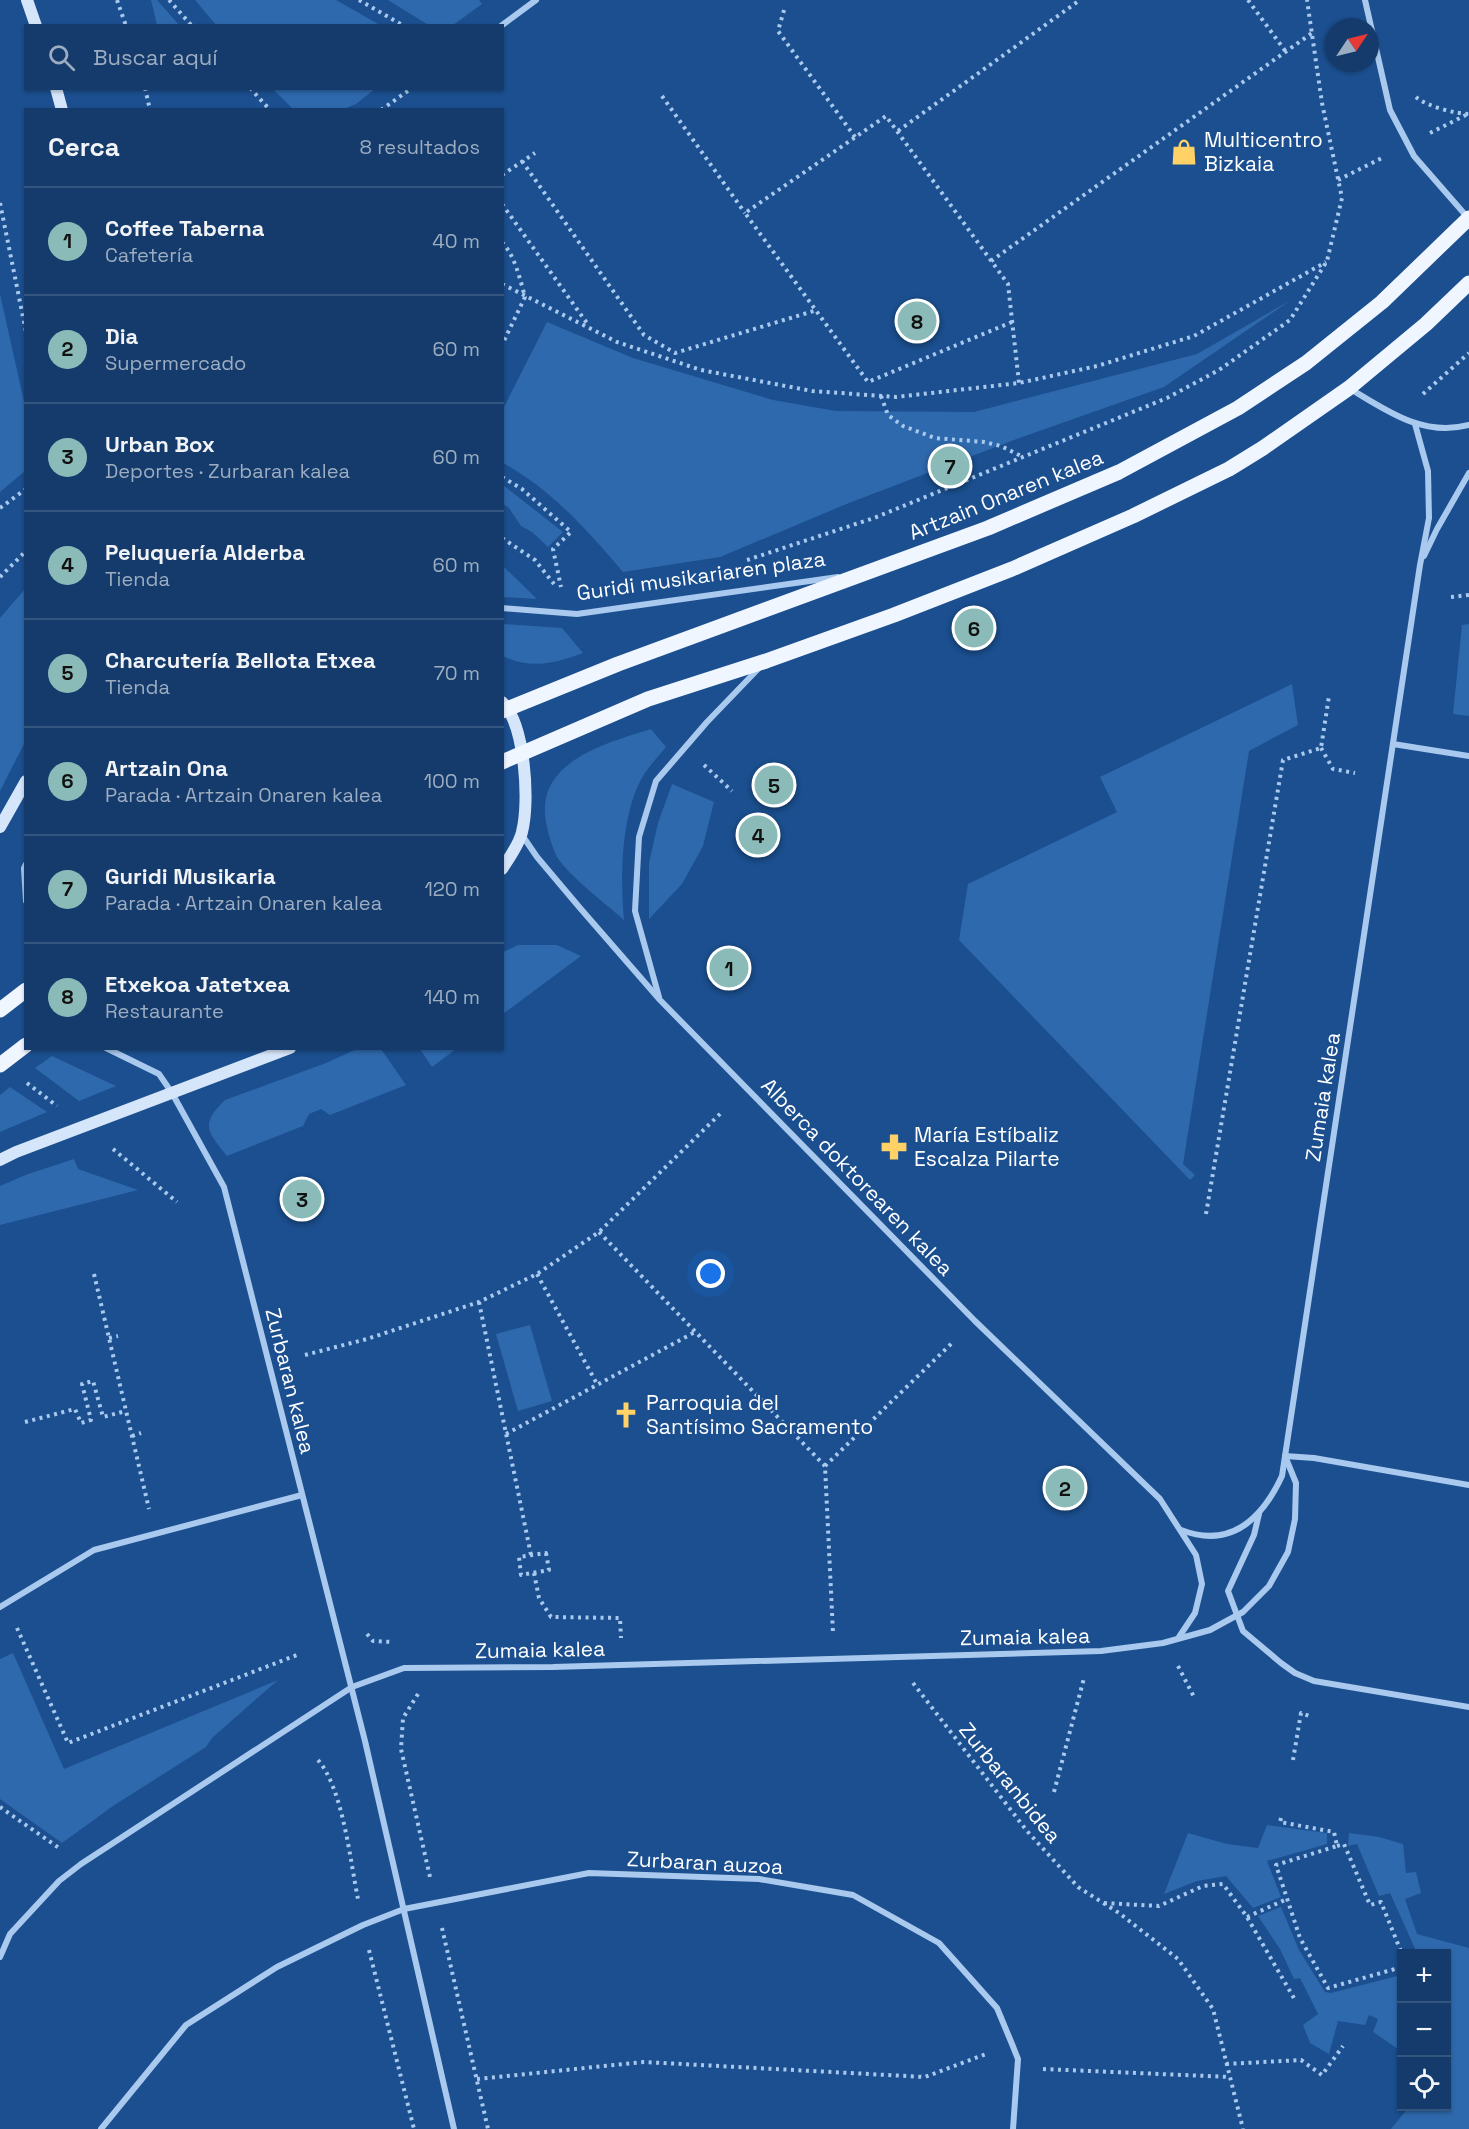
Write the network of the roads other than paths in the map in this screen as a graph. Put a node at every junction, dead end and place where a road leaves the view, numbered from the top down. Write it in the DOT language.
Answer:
graph roads {
  1 [pos="27,0"];
  2 [pos="536,0"];
  3 [pos="1365,0"];
  4 [pos="35,24"];
  5 [pos="504,24"];
  6 [pos="57,90"];
  7 [pos="61,108"];
  8 [pos="1469,219"];
  9 [pos="1469,283"];
  10 [pos="1349,388"];
  11 [pos="1415,424"];
  12 [pos="1469,425"];
  13 [pos="1469,473"];
  14 [pos="1420,565"];
  15 [pos="868,573"];
  16 [pos="504,608"];
  17 [pos="766,661"];
  18 [pos="505,707"];
  19 [pos="1393,744"];
  20 [pos="523,752"];
  21 [pos="1469,756"];
  22 [pos="504,761"];
  23 [pos="24,785"];
  24 [pos="0,827"];
  25 [pos="522,835"];
  26 [pos="504,866"];
  27 [pos="24,992"];
  28 [pos="660,1000"];
  29 [pos="0,1010"];
  30 [pos="24,1047"];
  31 [pos="110,1050"];
  32 [pos="285,1050"];
  33 [pos="0,1065"];
  34 [pos="172,1094"];
  35 [pos="0,1160"];
  36 [pos="1285,1456"];
  37 [pos="1469,1485"];
  38 [pos="303,1495"];
  39 [pos="1260,1511"];
  40 [pos="1181,1530"];
  41 [pos="3,1605"];
  42 [pos="1237,1616"];
  43 [pos="1179,1637"];
  44 [pos="352,1687"];
  45 [pos="1469,1707"];
  46 [pos="404,1909"];
  47 [pos="0,1957"];
  48 [pos="101,2129"];
  49 [pos="454,2129"];
  50 [pos="1013,2129"];
  1 -- 4 [label="street"];
  2 -- 5 [label="street"];
  3 -- 8 [label="street"];
  6 -- 7 [label="street"];
  8 -- 15 [label="main road, Artzain Onaren kalea"];
  9 -- 10 [label="main road"];
  10 -- 11 [label="street"];
  10 -- 17 [label="main road"];
  11 -- 12 [label="street"];
  11 -- 14 [label="street, Zumaia kalea"];
  13 -- 14 [label="street, Zumaia kalea"];
  14 -- 19 [label="street, Zumaia kalea"];
  15 -- 16 [label="street, Guridi musikariaren plaza"];
  15 -- 18 [label="main road, Artzain Onaren kalea"];
  17 -- 20 [label="main road"];
  17 -- 28 [label="street"];
  18 -- 20 [label="street"];
  19 -- 21 [label="street"];
  19 -- 36 [label="street, Zumaia kalea"];
  20 -- 22 [label="main road"];
  20 -- 25 [label="street"];
  23 -- 24 [label="street"];
  25 -- 26 [label="street"];
  25 -- 28 [label="street, Alberca doktorearen kalea"];
  27 -- 29 [label="main road"];
  28 -- 40 [label="street, Alberca doktorearen kalea"];
  30 -- 33 [label="main road"];
  31 -- 34 [label="street"];
  32 -- 34 [label="street"];
  34 -- 35 [label="street"];
  34 -- 38 [label="street, Zurbaran kalea"];
  36 -- 37 [label="street"];
  36 -- 39 [label="street, Zumaia kalea"];
  36 -- 42 [label="street, Zumaia kalea"];
  38 -- 41 [label="street"];
  38 -- 44 [label="street, Zurbaran kalea"];
  39 -- 40 [label="street, Zumaia kalea"];
  39 -- 42 [label="street, Zumaia kalea"];
  40 -- 43 [label="street"];
  42 -- 43 [label="street, Zumaia kalea"];
  42 -- 45 [label="street, Zumaia kalea"];
  43 -- 44 [label="street, Zumaia kalea"];
  44 -- 46 [label="street"];
  44 -- 47 [label="street, Zumaia kalea"];
  46 -- 48 [label="street, Zurbaran auzoa"];
  46 -- 49 [label="street"];
  46 -- 50 [label="street, Zurbaran auzoa"];
}
